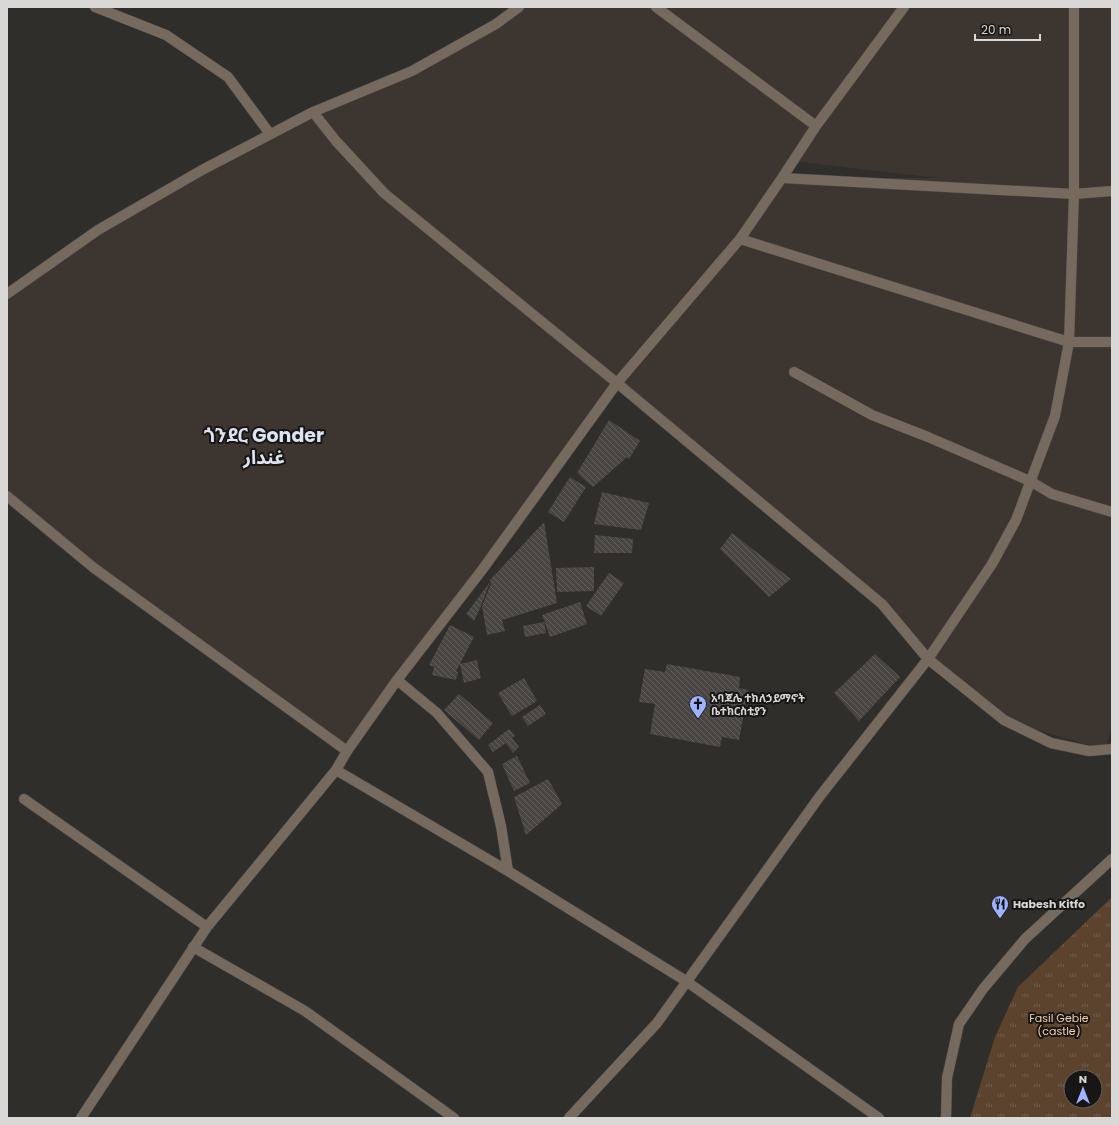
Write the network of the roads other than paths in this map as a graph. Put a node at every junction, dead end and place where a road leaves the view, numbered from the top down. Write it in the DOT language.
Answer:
graph roads {
  1 [pos="95,7"];
  2 [pos="519,7"];
  3 [pos="656,7"];
  4 [pos="904,7"];
  5 [pos="1074,7"];
  6 [pos="313,112"];
  7 [pos="816,126"];
  8 [pos="270,134"];
  9 [pos="782,178"];
  10 [pos="1112,191"];
  11 [pos="1074,194"];
  12 [pos="740,239"];
  13 [pos="7,294"];
  14 [pos="1069,342"];
  15 [pos="1112,342"];
  16 [pos="794,372"];
  17 [pos="617,383"];
  18 [pos="1030,481"];
  19 [pos="7,496"];
  20 [pos="1112,512"];
  21 [pos="928,659"];
  22 [pos="397,680"];
  23 [pos="1112,749"];
  24 [pos="347,751"];
  25 [pos="336,770"];
  26 [pos="24,799"];
  27 [pos="1112,859"];
  28 [pos="508,871"];
  29 [pos="207,927"];
  30 [pos="193,947"];
  31 [pos="686,981"];
  32 [pos="81,1118"];
  33 [pos="454,1118"];
  34 [pos="569,1118"];
  35 [pos="879,1118"];
  36 [pos="946,1118"];
  1 -- 8 [label="street"];
  2 -- 6 [label="street"];
  3 -- 7 [label="street"];
  4 -- 7 [label="street"];
  5 -- 11 [label="street"];
  6 -- 8 [label="street"];
  6 -- 17 [label="street"];
  7 -- 9 [label="street"];
  8 -- 13 [label="street"];
  9 -- 11 [label="street"];
  9 -- 12 [label="street"];
  10 -- 11 [label="street"];
  11 -- 14 [label="street"];
  12 -- 14 [label="street"];
  12 -- 17 [label="street"];
  14 -- 15 [label="street"];
  14 -- 18 [label="street"];
  16 -- 18 [label="street"];
  17 -- 21 [label="street"];
  17 -- 22 [label="street"];
  18 -- 20 [label="street"];
  18 -- 21 [label="street"];
  19 -- 24 [label="street"];
  21 -- 23 [label="street"];
  21 -- 31 [label="street"];
  22 -- 24 [label="street"];
  22 -- 28 [label="street"];
  24 -- 25 [label="street"];
  25 -- 28 [label="street"];
  25 -- 29 [label="street"];
  26 -- 29 [label="street"];
  27 -- 36 [label="street"];
  28 -- 31 [label="street"];
  29 -- 30 [label="street"];
  30 -- 32 [label="street"];
  30 -- 33 [label="street"];
  31 -- 34 [label="street"];
  31 -- 35 [label="street"];
}
